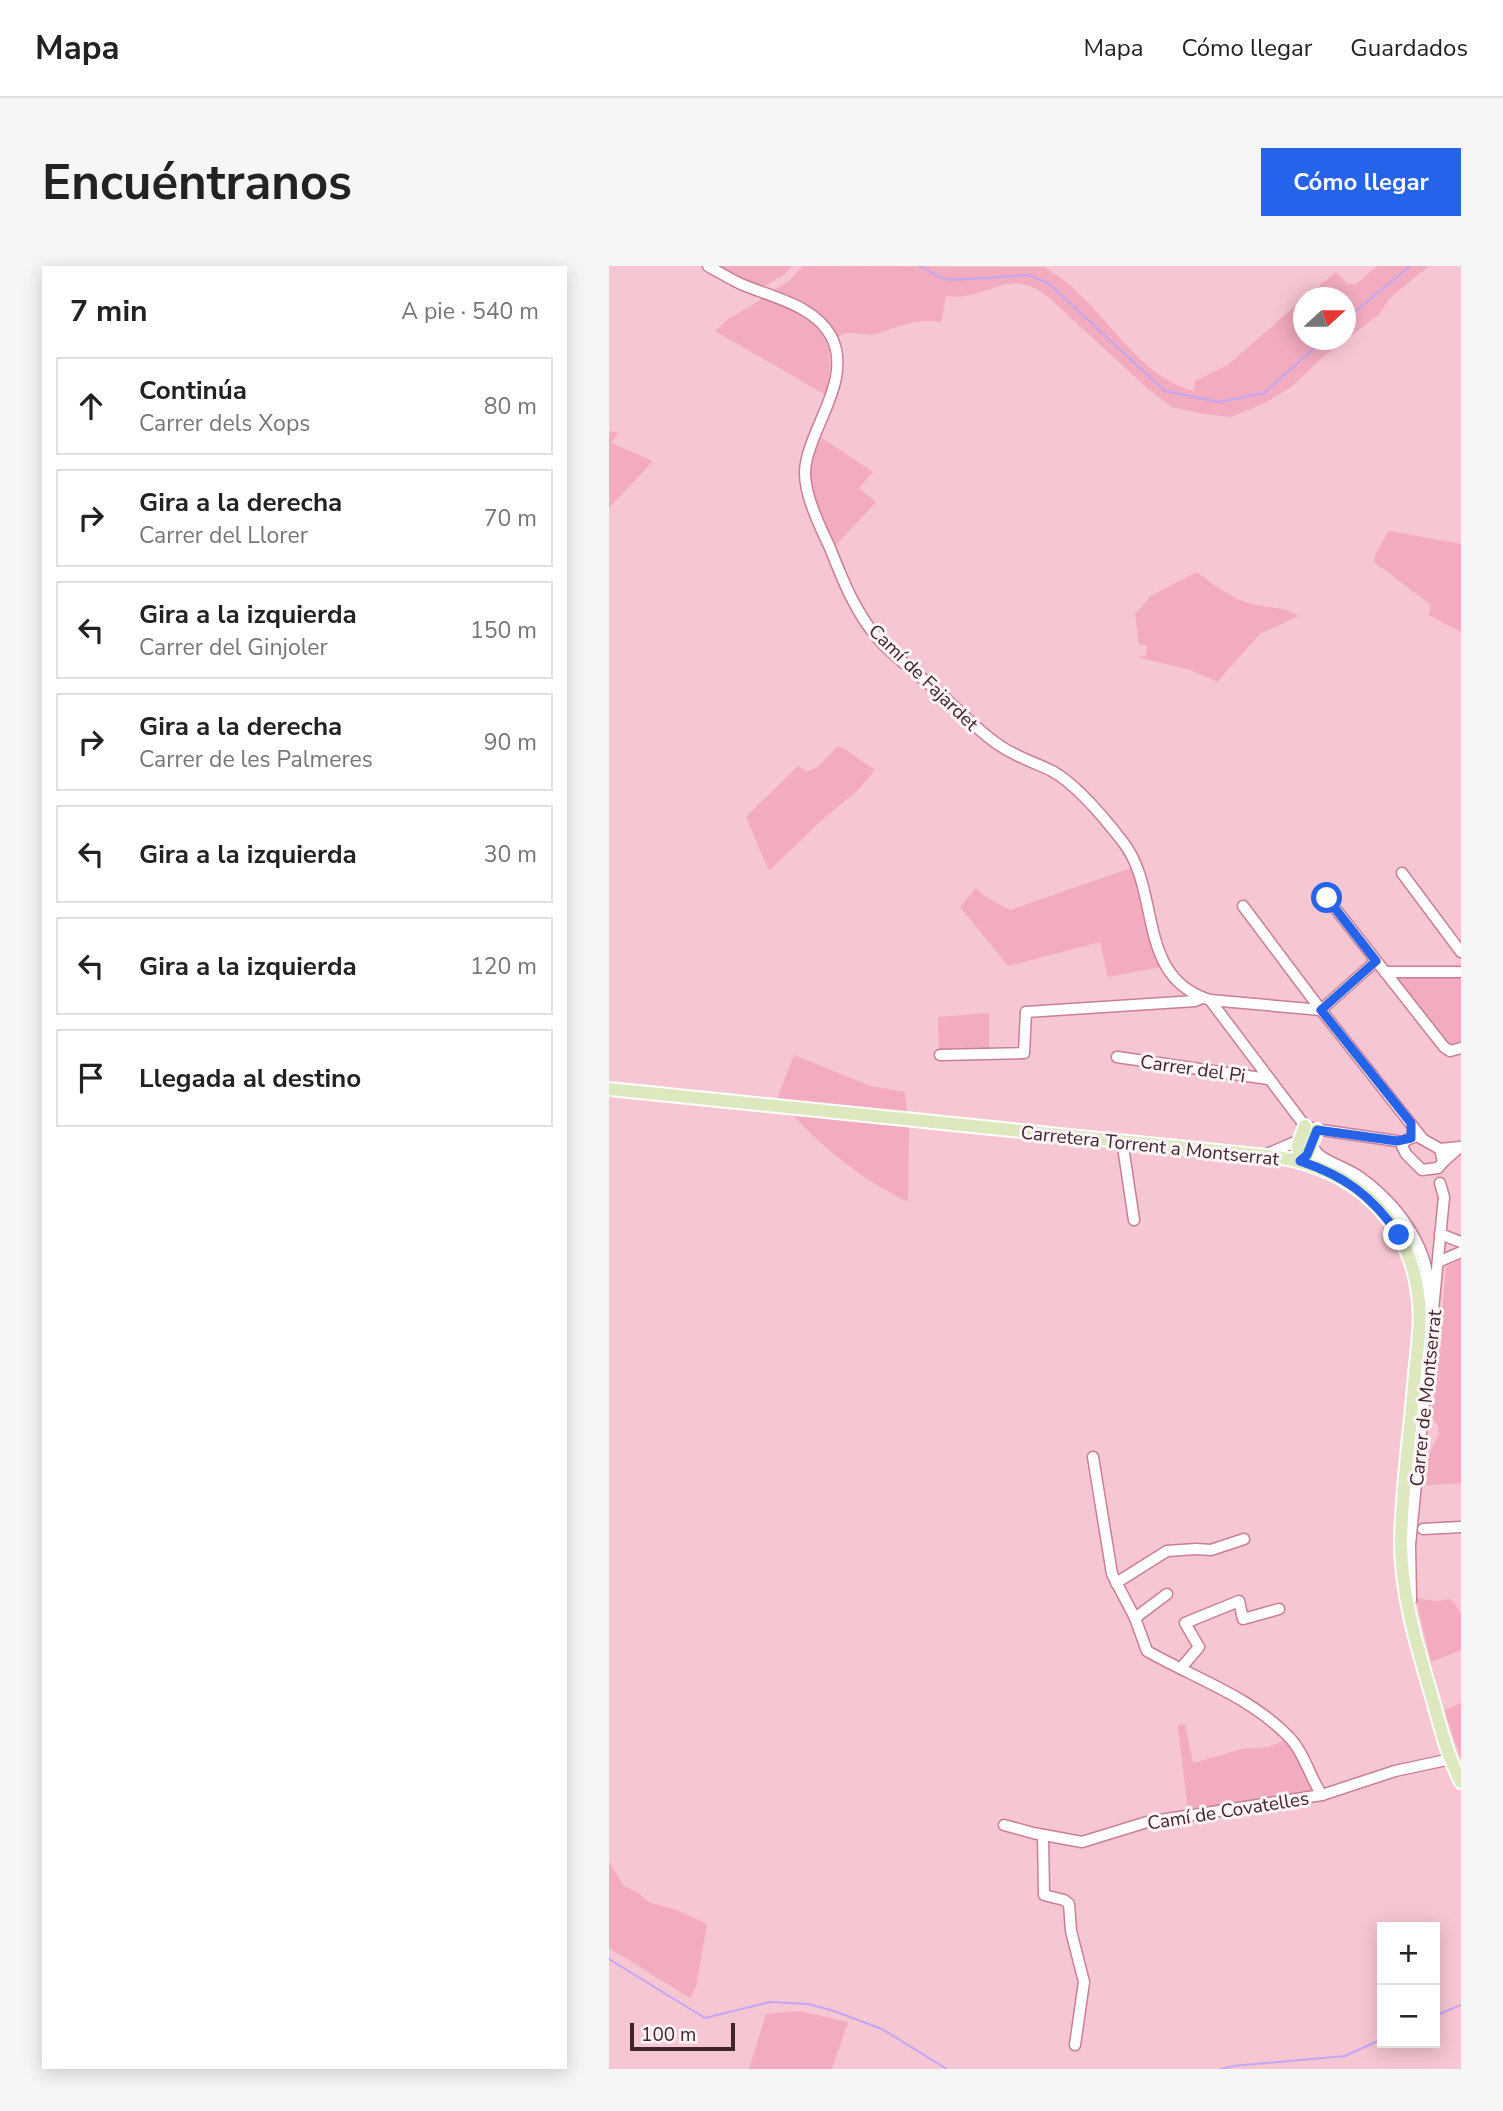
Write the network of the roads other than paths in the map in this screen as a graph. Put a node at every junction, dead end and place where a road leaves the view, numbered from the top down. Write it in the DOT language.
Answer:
graph roads {
  1 [pos="708,266"];
  2 [pos="1402,873"];
  3 [pos="1327,898"];
  4 [pos="1243,906"];
  5 [pos="1461,952"];
  6 [pos="1376,961"];
  7 [pos="1385,972"];
  8 [pos="1461,972"];
  9 [pos="1206,999"];
  10 [pos="1321,1010"];
  11 [pos="1461,1048"];
  12 [pos="940,1055"];
  13 [pos="1117,1057"];
  14 [pos="1268,1079"];
  15 [pos="609,1089"];
  16 [pos="1312,1128"];
  17 [pos="1122,1140"];
  18 [pos="1299,1141"];
  19 [pos="1408,1141"];
  20 [pos="1313,1144"];
  21 [pos="1461,1147"];
  22 [pos="1440,1149"];
  23 [pos="1264,1155"];
  24 [pos="1300,1161"];
  25 [pos="1441,1165"];
  26 [pos="1427,1170"];
  27 [pos="1440,1182"];
  28 [pos="1134,1220"];
  29 [pos="1440,1234"];
  30 [pos="1461,1242"];
  31 [pos="1461,1252"];
  32 [pos="1438,1262"];
  33 [pos="1419,1329"];
  34 [pos="1093,1457"];
  35 [pos="1412,1523"];
  36 [pos="1423,1529"];
  37 [pos="1459,1530"];
  38 [pos="1411,1536"];
  39 [pos="1244,1539"];
  40 [pos="1116,1583"];
  41 [pos="1167,1594"];
  42 [pos="1279,1609"];
  43 [pos="1409,1614"];
  44 [pos="1135,1618"];
  45 [pos="1181,1668"];
  46 [pos="1451,1759"];
  47 [pos="1461,1782"];
  48 [pos="1322,1795"];
  49 [pos="1004,1825"];
  50 [pos="1043,1835"];
  51 [pos="1075,2045"];
  1 -- 9 [label="street, Camí de Fajardet"];
  2 -- 5 [label="street"];
  3 -- 6 [label="street"];
  4 -- 10 [label="street"];
  6 -- 7 [label="street"];
  6 -- 10 [label="street"];
  7 -- 8 [label="street"];
  7 -- 11 [label="street"];
  9 -- 10 [label="street"];
  9 -- 12 [label="street"];
  9 -- 14 [label="street, Camí de Fajardet"];
  10 -- 19 [label="street"];
  13 -- 14 [label="street, Carrer del Pi"];
  14 -- 16 [label="street, Camí de Fajardet"];
  15 -- 17 [label="main road, Carretera Torrent a Montserrat"];
  16 -- 18 [label="main road"];
  16 -- 19 [label="street"];
  16 -- 20 [label="main road"];
  17 -- 23 [label="main road, Carretera Torrent a Montserrat"];
  17 -- 28 [label="street"];
  18 -- 20 [label="street, Carrer de Montserrat"];
  18 -- 23 [label="street"];
  18 -- 24 [label="main road"];
  19 -- 22 [label="street"];
  19 -- 26 [label="street"];
  20 -- 24 [label="main road"];
  20 -- 33 [label="street, Carrer de Montserrat"];
  21 -- 22 [label="street"];
  21 -- 25 [label="street"];
  22 -- 25 [label="street, Carrer de Montserrat"];
  23 -- 24 [label="main road, Carretera Torrent a Montserrat"];
  24 -- 33 [label="main road, Carretera Torrent a Montserrat"];
  25 -- 26 [label="street"];
  25 -- 27 [label="street, Carrer de Montserrat"];
  26 -- 27 [label="street"];
  27 -- 29 [label="street, Carrer de Montserrat"];
  29 -- 30 [label="street"];
  29 -- 32 [label="street, Carrer de Montserrat"];
  31 -- 32 [label="street"];
  32 -- 35 [label="street, Carrer de Montserrat"];
  33 -- 43 [label="main road, Carretera Torrent a Montserrat"];
  34 -- 40 [label="street"];
  35 -- 36 [label="street"];
  35 -- 38 [label="street, Carrer de Montserrat"];
  36 -- 37 [label="street"];
  36 -- 38 [label="street"];
  38 -- 43 [label="street, Carrer de Montserrat"];
  39 -- 40 [label="street"];
  40 -- 44 [label="street"];
  41 -- 44 [label="street"];
  42 -- 45 [label="street"];
  43 -- 46 [label="main road, Carretera Torrent a Montserrat"];
  44 -- 45 [label="street"];
  45 -- 48 [label="street"];
  46 -- 47 [label="main road, Carretera Torrent a Montserrat"];
  46 -- 48 [label="street, Camí de Covatelles"];
  48 -- 50 [label="street, Camí de Covatelles"];
  49 -- 50 [label="street, Camí de Covatelles"];
  50 -- 51 [label="street"];
}
